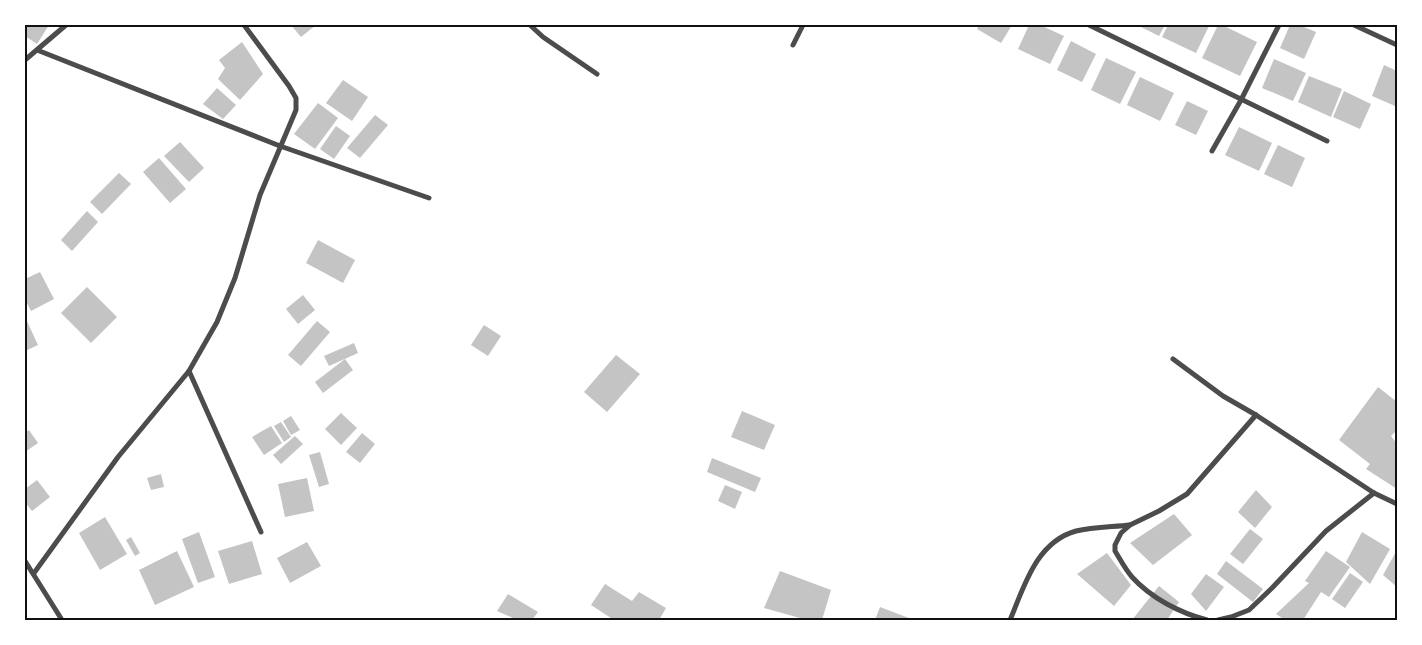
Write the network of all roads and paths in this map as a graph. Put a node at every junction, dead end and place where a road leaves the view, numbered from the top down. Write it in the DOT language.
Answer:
graph roads {
  1 [pos="66,25"];
  2 [pos="244,25"];
  3 [pos="530,25"];
  4 [pos="803,25"];
  5 [pos="1089,25"];
  6 [pos="1279,25"];
  7 [pos="1354,25"];
  8 [pos="793,45"];
  9 [pos="1397,45"];
  10 [pos="37,50"];
  11 [pos="25,60"];
  12 [pos="597,74"];
  13 [pos="1241,100"];
  14 [pos="1326,141"];
  15 [pos="280,146"];
  16 [pos="1212,152"];
  17 [pos="429,198"];
  18 [pos="1173,359"];
  19 [pos="189,371"];
  20 [pos="1256,415"];
  21 [pos="1374,493"];
  22 [pos="1397,504"];
  23 [pos="1130,525"];
  24 [pos="260,532"];
  25 [pos="25,561"];
  26 [pos="34,573"];
  27 [pos="62,620"];
  28 [pos="1010,620"];
  29 [pos="1207,620"];
  30 [pos="1218,620"];
  1 -- 10 [label="street"];
  2 -- 15 [label="street"];
  3 -- 12 [label="street"];
  4 -- 8 [label="street"];
  5 -- 13 [label="street"];
  6 -- 13 [label="street"];
  7 -- 9 [label="street"];
  10 -- 11 [label="street"];
  10 -- 15 [label="street"];
  13 -- 14 [label="street"];
  13 -- 16 [label="street"];
  15 -- 17 [label="street"];
  15 -- 19 [label="street"];
  18 -- 20 [label="street"];
  19 -- 24 [label="street"];
  19 -- 26 [label="street"];
  20 -- 21 [label="street"];
  20 -- 23 [label="street"];
  21 -- 22 [label="street"];
  21 -- 30 [label="street"];
  23 -- 28 [label="street"];
  23 -- 29 [label="street"];
  25 -- 26 [label="street"];
  26 -- 27 [label="street"];
}
